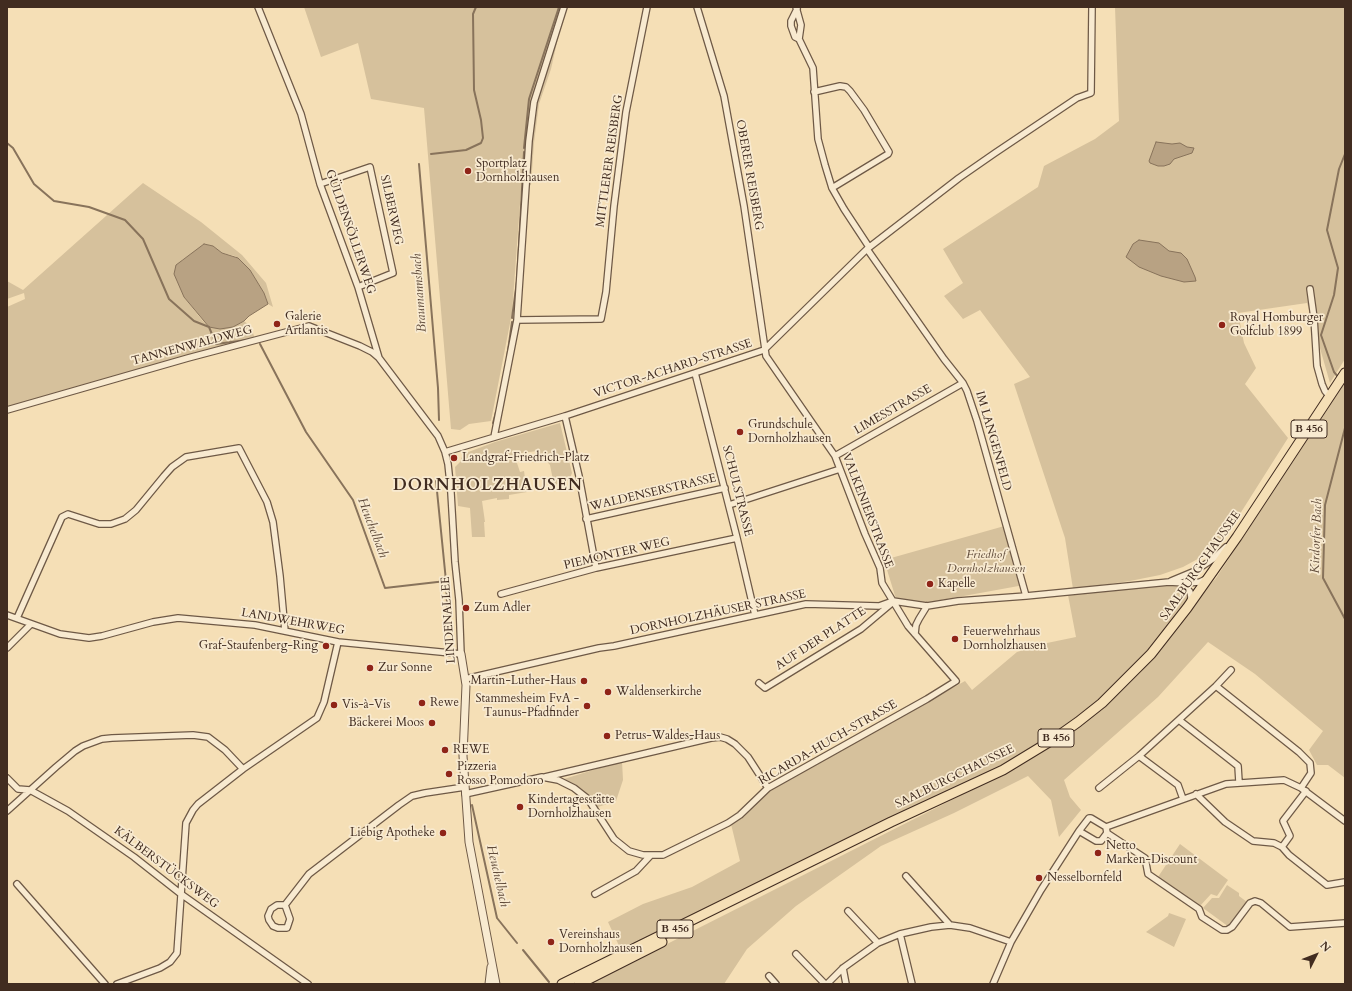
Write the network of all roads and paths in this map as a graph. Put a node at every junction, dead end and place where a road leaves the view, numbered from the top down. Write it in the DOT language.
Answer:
graph roads {
  1 [pos="258,7"];
  2 [pos="564,7"];
  3 [pos="647,7"];
  4 [pos="697,7"];
  5 [pos="1092,7"];
  6 [pos="797,8"];
  7 [pos="799,39"];
  8 [pos="814,92"];
  9 [pos="320,184"];
  10 [pos="832,188"];
  11 [pos="868,248"];
  12 [pos="358,287"];
  13 [pos="1310,289"];
  14 [pos="517,320"];
  15 [pos="764,350"];
  16 [pos="379,358"];
  17 [pos="695,373"];
  18 [pos="1345,373"];
  19 [pos="963,383"];
  20 [pos="1330,397"];
  21 [pos="7,410"];
  22 [pos="565,416"];
  23 [pos="494,437"];
  24 [pos="445,452"];
  25 [pos="835,456"];
  26 [pos="840,469"];
  27 [pos="724,488"];
  28 [pos="729,505"];
  29 [pos="586,519"];
  30 [pos="1237,537"];
  31 [pos="737,538"];
  32 [pos="596,568"];
  33 [pos="1210,575"];
  34 [pos="1169,582"];
  35 [pos="1180,583"];
  36 [pos="501,594"];
  37 [pos="1026,596"];
  38 [pos="893,601"];
  39 [pos="927,606"];
  40 [pos="1187,608"];
  41 [pos="7,615"];
  42 [pos="754,615"];
  43 [pos="17,618"];
  44 [pos="31,624"];
  45 [pos="285,631"];
  46 [pos="915,634"];
  47 [pos="338,642"];
  48 [pos="7,648"];
  49 [pos="461,654"];
  50 [pos="1231,670"];
  51 [pos="466,679"];
  52 [pos="956,681"];
  53 [pos="759,683"];
  54 [pos="1216,686"];
  55 [pos="1179,720"];
  56 [pos="1139,756"];
  57 [pos="243,770"];
  58 [pos="542,777"];
  59 [pos="7,778"];
  60 [pos="1239,782"];
  61 [pos="768,788"];
  62 [pos="1099,788"];
  63 [pos="1303,789"];
  64 [pos="30,790"];
  65 [pos="465,791"];
  66 [pos="1196,794"];
  67 [pos="1183,799"];
  68 [pos="7,811"];
  69 [pos="1345,820"];
  70 [pos="1107,830"];
  71 [pos="1079,831"];
  72 [pos="1282,847"];
  73 [pos="650,856"];
  74 [pos="906,876"];
  75 [pos="1345,882"];
  76 [pos="17,884"];
  77 [pos="181,894"];
  78 [pos="595,894"];
  79 [pos="739,897"];
  80 [pos="285,905"];
  81 [pos="848,911"];
  82 [pos="1345,923"];
  83 [pos="950,925"];
  84 [pos="900,934"];
  85 [pos="1011,942"];
  86 [pos="878,943"];
  87 [pos="796,954"];
  88 [pos="492,963"];
  89 [pos="843,968"];
  90 [pos="769,976"];
  91 [pos="105,984"];
  92 [pos="117,984"];
  93 [pos="308,984"];
  94 [pos="489,984"];
  95 [pos="496,984"];
  96 [pos="562,984"];
  97 [pos="579,984"];
  98 [pos="776,984"];
  99 [pos="826,984"];
  100 [pos="846,984"];
  101 [pos="912,984"];
  102 [pos="993,984"];
  1 -- 9 [label="street, GÜLDENSÖLLERWEG"];
  2 -- 14 [label="street"];
  3 -- 14 [label="street, MITTLERER REISBERG"];
  4 -- 15 [label="street, OBERER REISBERG"];
  5 -- 11 [label="street, VICTOR-ACHARD-STRASSE"];
  6 -- 7 [label="street"];
  6 -- 7 [label="street, IM LANGENFELD"];
  7 -- 8 [label="street, IM LANGENFELD"];
  8 -- 10 [label="street, IM LANGENFELD"];
  8 -- 10 [label="street"];
  9 -- 12 [label="street, GÜLDENSÖLLERWEG"];
  9 -- 12 [label="street, SILBERWEG"];
  10 -- 11 [label="street, IM LANGENFELD"];
  11 -- 15 [label="street, VICTOR-ACHARD-STRASSE"];
  11 -- 19 [label="street, IM LANGENFELD"];
  12 -- 16 [label="street, GÜLDENSÖLLERWEG"];
  13 -- 20 [label="street"];
  14 -- 23 [label="street"];
  15 -- 17 [label="street, VICTOR-ACHARD-STRASSE"];
  15 -- 25 [label="street, VALKENIERSTRASSE"];
  16 -- 21 [label="street, TANNENWALDWEG"];
  16 -- 24 [label="street, GÜLDENSÖLLERWEG"];
  17 -- 22 [label="street, VICTOR-ACHARD-STRASSE"];
  17 -- 27 [label="street, SCHULSTRASSE"];
  18 -- 20 [label="main road, SAALBURGCHAUSSEE / B 456"];
  19 -- 25 [label="street, LIMESSTRASSE"];
  19 -- 37 [label="street, IM LANGENFELD"];
  20 -- 30 [label="main road, SAALBURGCHAUSSEE / B 456"];
  22 -- 23 [label="street, VICTOR-ACHARD-STRASSE"];
  22 -- 29 [label="street"];
  23 -- 24 [label="street, VICTOR-ACHARD-STRASSE"];
  24 -- 49 [label="street, LINDENALLEE"];
  25 -- 26 [label="street, VALKENIERSTRASSE"];
  26 -- 28 [label="street"];
  26 -- 38 [label="street, VALKENIERSTRASSE"];
  27 -- 28 [label="street, SCHULSTRASSE"];
  27 -- 29 [label="street, WALDENSERSTRASSE"];
  28 -- 31 [label="street, SCHULSTRASSE"];
  29 -- 32 [label="street"];
  30 -- 33 [label="main road, SAALBURGCHAUSSEE / B 456"];
  30 -- 34 [label="street, DORNHOLZHÄUSER STRASSE"];
  31 -- 32 [label="street, PIEMONTER WEG"];
  31 -- 42 [label="street, SCHULSTRASSE"];
  32 -- 36 [label="street, PIEMONTER WEG"];
  33 -- 35 [label="street, DORNHOLZHÄUSER STRASSE"];
  33 -- 40 [label="main road, SAALBURGCHAUSSEE / B 456"];
  34 -- 35 [label="street, DORNHOLZHÄUSER STRASSE"];
  34 -- 37 [label="street, DORNHOLZHÄUSER STRASSE"];
  35 -- 40 [label="street"];
  37 -- 39 [label="street, DORNHOLZHÄUSER STRASSE"];
  38 -- 39 [label="street, DORNHOLZHÄUSER STRASSE"];
  38 -- 42 [label="street, DORNHOLZHÄUSER STRASSE"];
  38 -- 46 [label="street, VALKENIERSTRASSE"];
  38 -- 53 [label="street, AUF DER PLATTE"];
  39 -- 46 [label="street"];
  40 -- 79 [label="main road, SAALBURGCHAUSSEE / B 456"];
  41 -- 43 [label="street, LANDWEHRWEG"];
  42 -- 51 [label="street, DORNHOLZHÄUSER STRASSE"];
  43 -- 44 [label="street, LANDWEHRWEG"];
  43 -- 45 [label="street"];
  44 -- 45 [label="street, LANDWEHRWEG"];
  44 -- 48 [label="street"];
  45 -- 47 [label="street, LANDWEHRWEG"];
  46 -- 52 [label="street, VALKENIERSTRASSE"];
  47 -- 49 [label="street, LANDWEHRWEG"];
  47 -- 57 [label="street"];
  49 -- 51 [label="street, LINDENALLEE"];
  50 -- 54 [label="street"];
  51 -- 65 [label="street, LINDENALLEE"];
  52 -- 61 [label="street, RICARDA-HUCH-STRASSE"];
  54 -- 55 [label="street"];
  54 -- 63 [label="street"];
  55 -- 56 [label="street"];
  55 -- 60 [label="street"];
  56 -- 62 [label="street"];
  56 -- 67 [label="street"];
  57 -- 64 [label="street"];
  57 -- 77 [label="street"];
  58 -- 61 [label="street"];
  58 -- 65 [label="street, RICARDA-HUCH-STRASSE"];
  58 -- 73 [label="street, RICARDA-HUCH-STRASSE"];
  59 -- 64 [label="street, KÄLBERSTÜCKSWEG"];
  60 -- 63 [label="street"];
  60 -- 66 [label="street"];
  61 -- 73 [label="street, RICARDA-HUCH-STRASSE"];
  63 -- 69 [label="street"];
  63 -- 72 [label="street"];
  64 -- 68 [label="street"];
  64 -- 77 [label="street, KÄLBERSTÜCKSWEG"];
  65 -- 80 [label="street, RICARDA-HUCH-STRASSE"];
  65 -- 88 [label="street, LINDENALLEE"];
  66 -- 67 [label="street"];
  66 -- 72 [label="street"];
  67 -- 70 [label="street"];
  70 -- 71 [label="street"];
  70 -- 71 [label="street"];
  70 -- 82 [label="street"];
  71 -- 85 [label="street"];
  72 -- 75 [label="street"];
  73 -- 78 [label="street"];
  74 -- 83 [label="street"];
  76 -- 91 [label="street"];
  77 -- 92 [label="street"];
  77 -- 93 [label="street, KÄLBERSTÜCKSWEG"];
  79 -- 96 [label="main road, SAALBURGCHAUSSEE / B 456"];
  79 -- 97 [label="main road, B 456"];
  80 -- 80 [label="street"];
  81 -- 86 [label="street"];
  83 -- 84 [label="street"];
  83 -- 85 [label="street"];
  84 -- 86 [label="street"];
  84 -- 101 [label="street"];
  85 -- 102 [label="street"];
  86 -- 89 [label="street"];
  87 -- 99 [label="street"];
  88 -- 94 [label="street"];
  88 -- 95 [label="street, LINDENALLEE"];
  89 -- 99 [label="street"];
  89 -- 100 [label="street"];
  90 -- 98 [label="street"];
}
